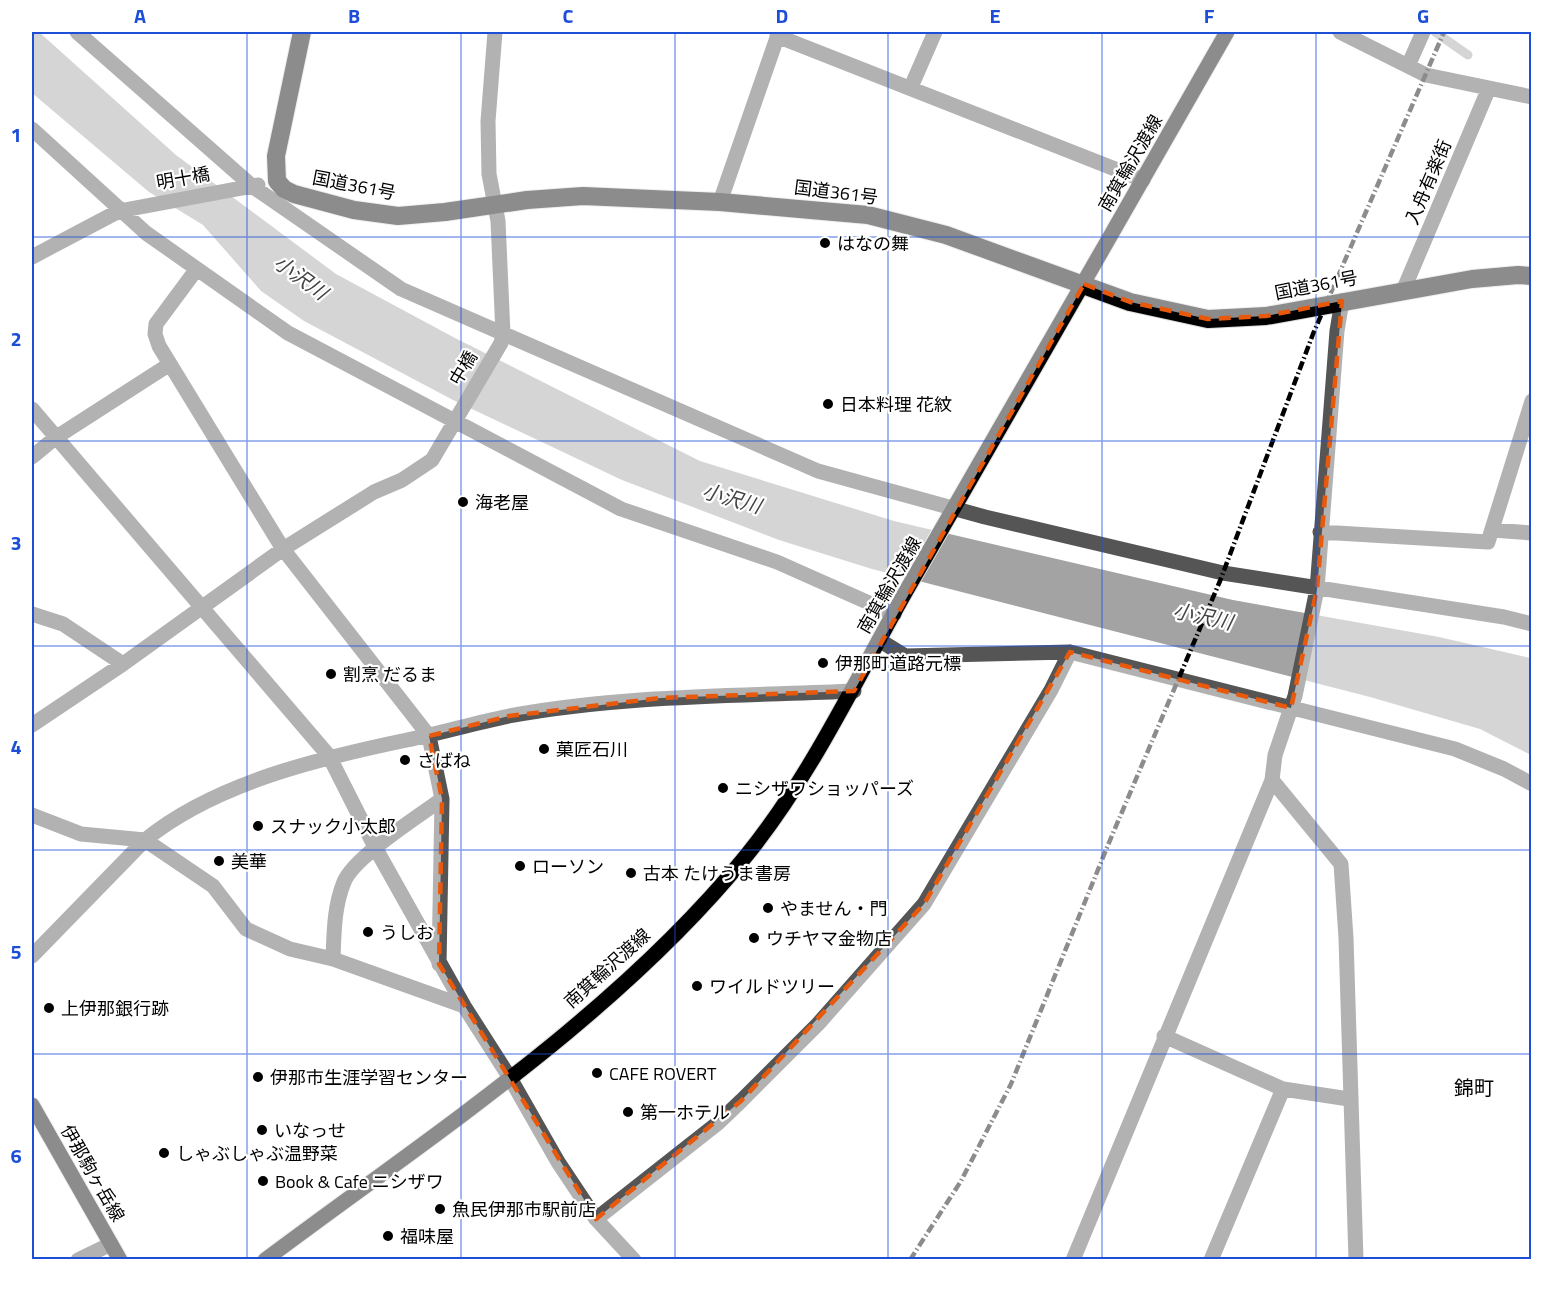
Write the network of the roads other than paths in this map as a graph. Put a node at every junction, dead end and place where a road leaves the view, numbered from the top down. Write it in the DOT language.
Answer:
graph roads {
  1 [pos="77,32"];
  2 [pos="302,32"];
  3 [pos="495,32"];
  4 [pos="935,32"];
  5 [pos="1227,32"];
  6 [pos="1340,32"];
  7 [pos="1424,32"];
  8 [pos="778,34"];
  9 [pos="1408,66"];
  10 [pos="911,87"];
  11 [pos="1489,88"];
  12 [pos="1532,97"];
  13 [pos="32,129"];
  14 [pos="1143,180"];
  15 [pos="277,181"];
  16 [pos="252,186"];
  17 [pos="720,202"];
  18 [pos="495,205"];
  19 [pos="119,211"];
  20 [pos="32,257"];
  21 [pos="196,270"];
  22 [pos="1532,276"];
  23 [pos="1084,284"];
  24 [pos="1403,291"];
  25 [pos="1342,301"];
  26 [pos="502,338"];
  27 [pos="170,364"];
  28 [pos="1532,401"];
  29 [pos="32,409"];
  30 [pos="457,418"];
  31 [pos="55,438"];
  32 [pos="32,457"];
  33 [pos="951,515"];
  34 [pos="1491,530"];
  35 [pos="1320,532"];
  36 [pos="1532,533"];
  37 [pos="283,549"];
  38 [pos="1316,593"];
  39 [pos="201,607"];
  40 [pos="32,614"];
  41 [pos="894,614"];
  42 [pos="1532,624"];
  43 [pos="879,640"];
  44 [pos="1070,652"];
  45 [pos="123,664"];
  46 [pos="854,691"];
  47 [pos="1293,702"];
  48 [pos="32,725"];
  49 [pos="429,736"];
  50 [pos="329,756"];
  51 [pos="1272,780"];
  52 [pos="1532,784"];
  53 [pos="442,799"];
  54 [pos="32,815"];
  55 [pos="145,840"];
  56 [pos="376,849"];
  57 [pos="32,956"];
  58 [pos="333,959"];
  59 [pos="439,964"];
  60 [pos="464,1005"];
  61 [pos="1164,1036"];
  62 [pos="510,1078"];
  63 [pos="1283,1089"];
  64 [pos="1349,1099"];
  65 [pos="32,1105"];
  66 [pos="596,1219"];
  67 [pos="111,1244"];
  68 [pos="272,1257"];
  69 [pos="78,1260"];
  70 [pos="120,1260"];
  71 [pos="634,1260"];
  72 [pos="1073,1260"];
  73 [pos="1212,1260"];
  74 [pos="1356,1260"];
  1 -- 16 [label="street"];
  2 -- 15 [label="highway"];
  3 -- 18 [label="street"];
  4 -- 10 [label="street"];
  5 -- 14 [label="main road, 南箕輪沢渡線"];
  6 -- 9 [label="street"];
  7 -- 9 [label="street"];
  8 -- 10 [label="street"];
  8 -- 17 [label="street"];
  9 -- 11 [label="street"];
  10 -- 14 [label="street"];
  11 -- 12 [label="street"];
  11 -- 24 [label="street, 入舟有楽街"];
  13 -- 19 [label="street"];
  14 -- 23 [label="main road, 南箕輪沢渡線"];
  15 -- 16 [label="street, 明十橋"];
  15 -- 18 [label="highway, 国道361号"];
  16 -- 19 [label="street, 明十橋"];
  16 -- 26 [label="street"];
  17 -- 18 [label="highway, 国道361号"];
  17 -- 23 [label="highway, 国道361号"];
  18 -- 26 [label="street"];
  19 -- 20 [label="street, 明十橋"];
  19 -- 21 [label="street"];
  21 -- 27 [label="street"];
  21 -- 30 [label="street"];
  22 -- 24 [label="highway, 国道361号"];
  23 -- 25 [label="highway, 国道361号"];
  23 -- 33 [label="main road, 南箕輪沢渡線"];
  24 -- 25 [label="highway, 国道361号"];
  25 -- 35 [label="street"];
  26 -- 30 [label="street, 中橋"];
  26 -- 33 [label="street"];
  27 -- 31 [label="street"];
  27 -- 37 [label="street"];
  28 -- 34 [label="street"];
  29 -- 31 [label="street"];
  30 -- 37 [label="street, 中橋"];
  30 -- 41 [label="street"];
  31 -- 32 [label="street"];
  31 -- 39 [label="street"];
  33 -- 38 [label="street"];
  33 -- 41 [label="main road, 南箕輪沢渡線"];
  34 -- 35 [label="street"];
  34 -- 36 [label="street"];
  35 -- 38 [label="street"];
  37 -- 39 [label="street, 中橋"];
  37 -- 49 [label="street"];
  38 -- 42 [label="street"];
  38 -- 47 [label="street"];
  39 -- 45 [label="street, 中橋"];
  39 -- 50 [label="street"];
  40 -- 45 [label="street"];
  41 -- 43 [label="main road, 南箕輪沢渡線"];
  43 -- 44 [label="street"];
  43 -- 46 [label="main road, 南箕輪沢渡線"];
  44 -- 47 [label="street"];
  44 -- 66 [label="street"];
  45 -- 48 [label="street, 中橋"];
  46 -- 49 [label="street"];
  46 -- 62 [label="main road, 南箕輪沢渡線"];
  47 -- 51 [label="street"];
  47 -- 52 [label="street"];
  49 -- 50 [label="street"];
  49 -- 53 [label="street"];
  50 -- 55 [label="street"];
  50 -- 56 [label="street"];
  51 -- 61 [label="street"];
  51 -- 64 [label="street"];
  53 -- 56 [label="street"];
  53 -- 59 [label="street"];
  54 -- 55 [label="street"];
  55 -- 57 [label="street"];
  55 -- 58 [label="street"];
  56 -- 58 [label="street"];
  56 -- 59 [label="street"];
  58 -- 60 [label="street"];
  59 -- 60 [label="street"];
  60 -- 62 [label="street"];
  61 -- 63 [label="street"];
  61 -- 72 [label="street"];
  62 -- 66 [label="street"];
  62 -- 68 [label="main road, 南箕輪沢渡線"];
  63 -- 64 [label="street"];
  63 -- 73 [label="street"];
  64 -- 74 [label="street"];
  65 -- 67 [label="main road, 伊那駒ヶ岳線"];
  66 -- 71 [label="street"];
  67 -- 69 [label="street"];
  67 -- 70 [label="main road, 伊那駒ヶ岳線"];
}
